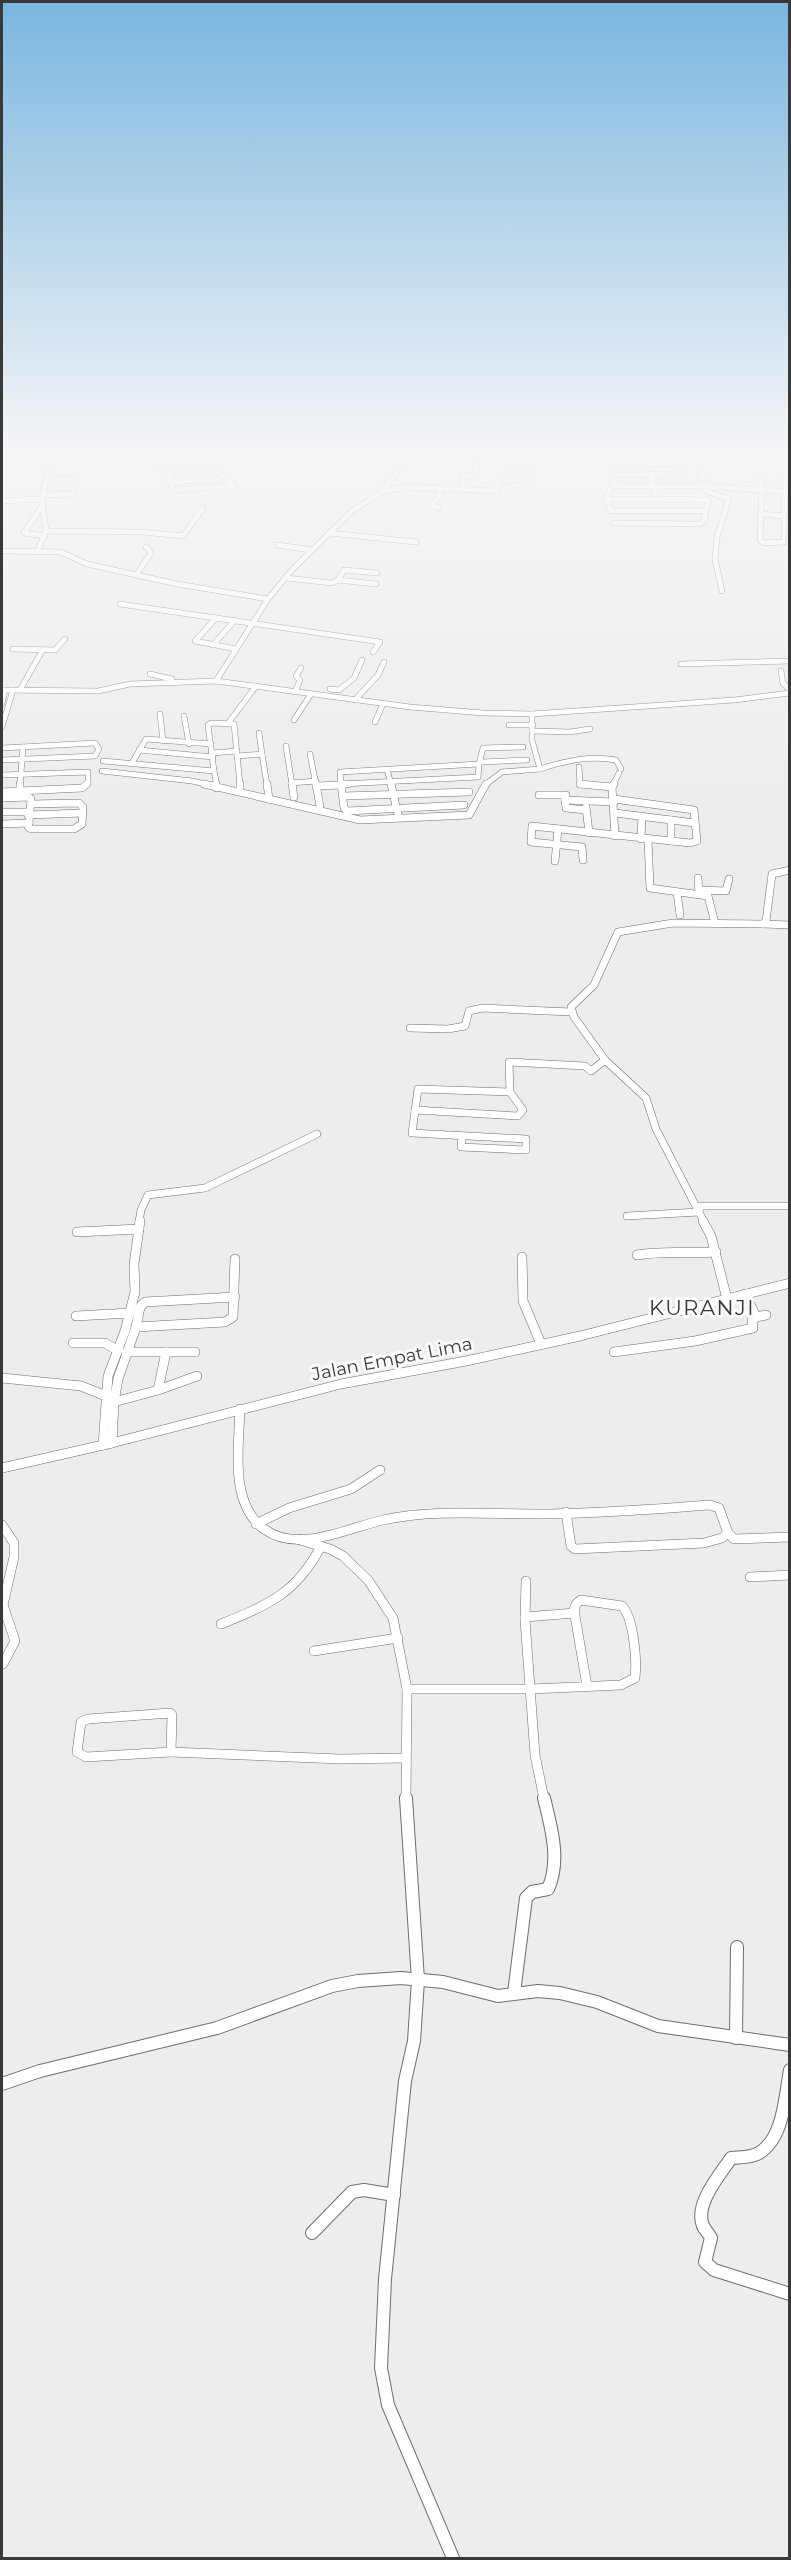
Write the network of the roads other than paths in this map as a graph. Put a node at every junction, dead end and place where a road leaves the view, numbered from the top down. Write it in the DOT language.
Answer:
graph roads {
  1 [pos="129,572"];
  2 [pos="291,572"];
  3 [pos="343,572"];
  4 [pos="371,572"];
  5 [pos="718,572"];
  6 [pos="377,573"];
  7 [pos="136,574"];
  8 [pos="286,578"];
  9 [pos="338,580"];
  10 [pos="376,584"];
  11 [pos="722,591"];
  12 [pos="268,599"];
  13 [pos="120,604"];
  14 [pos="216,618"];
  15 [pos="235,621"];
  16 [pos="255,623"];
  17 [pos="64,639"];
  18 [pos="213,645"];
  19 [pos="14,650"];
  20 [pos="236,650"];
  21 [pos="42,651"];
  22 [pos="373,652"];
  23 [pos="362,660"];
  24 [pos="789,661"];
  25 [pos="384,662"];
  26 [pos="681,664"];
  27 [pos="301,668"];
  28 [pos="781,671"];
  29 [pos="150,674"];
  30 [pos="216,681"];
  31 [pos="177,682"];
  32 [pos="332,682"];
  33 [pos="255,686"];
  34 [pos="330,689"];
  35 [pos="3,690"];
  36 [pos="16,690"];
  37 [pos="295,692"];
  38 [pos="789,692"];
  39 [pos="311,694"];
  40 [pos="326,696"];
  41 [pos="355,700"];
  42 [pos="2,703"];
  43 [pos="383,704"];
  44 [pos="624,707"];
  45 [pos="160,714"];
  46 [pos="532,714"];
  47 [pos="628,715"];
  48 [pos="184,716"];
  49 [pos="294,720"];
  50 [pos="229,722"];
  51 [pos="375,722"];
  52 [pos="509,725"];
  53 [pos="2,727"];
  54 [pos="533,728"];
  55 [pos="590,729"];
  56 [pos="259,733"];
  57 [pos="163,741"];
  58 [pos="189,744"];
  59 [pos="211,744"];
  60 [pos="286,746"];
  61 [pos="2,747"];
  62 [pos="23,747"];
  63 [pos="523,747"];
  64 [pos="139,750"];
  65 [pos="237,754"];
  66 [pos="262,754"];
  67 [pos="310,754"];
  68 [pos="212,755"];
  69 [pos="21,759"];
  70 [pos="2,760"];
  71 [pos="527,760"];
  72 [pos="103,761"];
  73 [pos="132,763"];
  74 [pos="480,763"];
  75 [pos="579,767"];
  76 [pos="387,769"];
  77 [pos="540,769"];
  78 [pos="102,771"];
  79 [pos="214,771"];
  80 [pos="620,771"];
  81 [pos="20,775"];
  82 [pos="2,776"];
  83 [pos="390,781"];
  84 [pos="291,783"];
  85 [pos="316,784"];
  86 [pos="342,784"];
  87 [pos="240,787"];
  88 [pos="612,787"];
  89 [pos="217,788"];
  90 [pos="20,791"];
  91 [pos="2,792"];
  92 [pos="469,792"];
  93 [pos="393,794"];
  94 [pos="539,795"];
  95 [pos="344,796"];
  96 [pos="294,797"];
  97 [pos="2,798"];
  98 [pos="269,799"];
  99 [pos="565,800"];
  100 [pos="586,801"];
  101 [pos="614,801"];
  102 [pos="31,804"];
  103 [pos="464,805"];
  104 [pos="320,806"];
  105 [pos="397,810"];
  106 [pos="586,810"];
  107 [pos="2,812"];
  108 [pos="29,813"];
  109 [pos="82,813"];
  110 [pos="615,813"];
  111 [pos="642,816"];
  112 [pos="399,818"];
  113 [pos="671,820"];
  114 [pos="29,823"];
  115 [pos="695,823"];
  116 [pos="2,824"];
  117 [pos="558,829"];
  118 [pos="589,833"];
  119 [pos="615,836"];
  120 [pos="645,839"];
  121 [pos="671,841"];
  122 [pos="555,844"];
  123 [pos="583,860"];
  124 [pos="555,861"];
  125 [pos="789,870"];
  126 [pos="698,878"];
  127 [pos="729,879"];
  128 [pos="677,892"];
  129 [pos="698,892"];
  130 [pos="680,915"];
  131 [pos="715,923"];
  132 [pos="763,924"];
  133 [pos="789,925"];
  134 [pos="571,1012"];
  135 [pos="410,1028"];
  136 [pos="605,1060"];
  137 [pos="510,1092"];
  138 [pos="415,1110"];
  139 [pos="317,1134"];
  140 [pos="462,1136"];
  141 [pos="789,1206"];
  142 [pos="699,1212"];
  143 [pos="627,1216"];
  144 [pos="138,1229"];
  145 [pos="77,1232"];
  146 [pos="716,1252"];
  147 [pos="637,1255"];
  148 [pos="522,1257"];
  149 [pos="235,1259"];
  150 [pos="789,1283"];
  151 [pos="745,1294"];
  152 [pos="235,1297"];
  153 [pos="727,1299"];
  154 [pos="130,1314"];
  155 [pos="766,1315"];
  156 [pos="76,1316"];
  157 [pos="756,1317"];
  158 [pos="136,1327"];
  159 [pos="73,1343"];
  160 [pos="541,1344"];
  161 [pos="122,1351"];
  162 [pos="166,1352"];
  163 [pos="195,1352"];
  164 [pos="614,1353"];
  165 [pos="197,1376"];
  166 [pos="2,1378"];
  167 [pos="158,1390"];
  168 [pos="110,1399"];
  169 [pos="240,1409"];
  170 [pos="108,1444"];
  171 [pos="2,1468"];
  172 [pos="380,1470"];
  173 [pos="566,1512"];
  174 [pos="256,1524"];
  175 [pos="2,1525"];
  176 [pos="728,1533"];
  177 [pos="789,1537"];
  178 [pos="297,1539"];
  179 [pos="321,1546"];
  180 [pos="789,1575"];
  181 [pos="750,1577"];
  182 [pos="526,1581"];
  183 [pos="575,1613"];
  184 [pos="525,1617"];
  185 [pos="221,1624"];
  186 [pos="398,1638"];
  187 [pos="314,1651"];
  188 [pos="3,1665"];
  189 [pos="586,1686"];
  190 [pos="407,1689"];
  191 [pos="531,1689"];
  192 [pos="171,1752"];
  193 [pos="404,1758"];
  194 [pos="737,1947"];
  195 [pos="418,1980"];
  196 [pos="514,1993"];
  197 [pos="736,2038"];
  198 [pos="789,2045"];
  199 [pos="789,2070"];
  200 [pos="2,2084"];
  201 [pos="394,2195"];
  202 [pos="312,2233"];
  203 [pos="789,2294"];
  204 [pos="453,2559"];
  1 -- 7 [label="street"];
  2 -- 8 [label="street"];
  3 -- 9 [label="street"];
  4 -- 6 [label="street"];
  5 -- 11 [label="street"];
  7 -- 12 [label="street"];
  8 -- 9 [label="street"];
  8 -- 12 [label="street"];
  9 -- 10 [label="street"];
  12 -- 16 [label="street"];
  13 -- 14 [label="street"];
  14 -- 15 [label="street"];
  14 -- 18 [label="street"];
  15 -- 16 [label="street"];
  15 -- 18 [label="street"];
  16 -- 20 [label="street"];
  16 -- 22 [label="street"];
  17 -- 21 [label="street"];
  18 -- 20 [label="street"];
  19 -- 21 [label="street"];
  20 -- 30 [label="street"];
  21 -- 36 [label="street"];
  23 -- 34 [label="street"];
  24 -- 26 [label="street"];
  25 -- 41 [label="street"];
  27 -- 37 [label="street"];
  28 -- 38 [label="street"];
  29 -- 31 [label="street"];
  30 -- 31 [label="street"];
  30 -- 33 [label="street"];
  31 -- 36 [label="street"];
  32 -- 34 [label="street"];
  33 -- 37 [label="street"];
  33 -- 50 [label="street"];
  34 -- 40 [label="street"];
  35 -- 36 [label="street"];
  35 -- 42 [label="street"];
  36 -- 53 [label="street"];
  37 -- 39 [label="street"];
  38 -- 44 [label="street"];
  39 -- 40 [label="street"];
  39 -- 49 [label="street"];
  40 -- 41 [label="street"];
  41 -- 43 [label="street"];
  43 -- 46 [label="street"];
  43 -- 51 [label="street"];
  44 -- 46 [label="street"];
  44 -- 47 [label="street"];
  45 -- 57 [label="street"];
  46 -- 54 [label="street"];
  48 -- 58 [label="street"];
  50 -- 59 [label="street"];
  50 -- 65 [label="street"];
  52 -- 54 [label="street"];
  54 -- 55 [label="street"];
  54 -- 77 [label="street"];
  56 -- 66 [label="street"];
  57 -- 58 [label="street"];
  57 -- 64 [label="street"];
  58 -- 59 [label="street"];
  59 -- 68 [label="street"];
  60 -- 84 [label="street"];
  61 -- 62 [label="street"];
  62 -- 69 [label="street"];
  62 -- 69 [label="street"];
  63 -- 74 [label="street"];
  64 -- 68 [label="street"];
  64 -- 73 [label="street"];
  65 -- 66 [label="street"];
  65 -- 68 [label="street"];
  65 -- 87 [label="street"];
  66 -- 98 [label="street"];
  67 -- 85 [label="street"];
  68 -- 79 [label="street"];
  69 -- 70 [label="street"];
  69 -- 81 [label="street"];
  71 -- 74 [label="street"];
  72 -- 73 [label="street"];
  73 -- 79 [label="street"];
  74 -- 76 [label="street"];
  74 -- 83 [label="street"];
  75 -- 88 [label="street"];
  76 -- 83 [label="street"];
  76 -- 86 [label="street"];
  77 -- 80 [label="street"];
  77 -- 112 [label="street"];
  78 -- 89 [label="street"];
  79 -- 89 [label="street"];
  80 -- 88 [label="street"];
  81 -- 82 [label="street"];
  81 -- 90 [label="street"];
  81 -- 90 [label="street"];
  83 -- 86 [label="street"];
  83 -- 93 [label="street"];
  84 -- 85 [label="street"];
  84 -- 96 [label="street"];
  85 -- 86 [label="street"];
  85 -- 104 [label="street"];
  86 -- 95 [label="street"];
  88 -- 101 [label="street"];
  89 -- 98 [label="street"];
  90 -- 91 [label="street"];
  92 -- 93 [label="street"];
  93 -- 95 [label="street"];
  93 -- 105 [label="street"];
  94 -- 99 [label="street"];
  95 -- 105 [label="street"];
  97 -- 102 [label="street"];
  98 -- 112 [label="street"];
  99 -- 100 [label="street"];
  99 -- 106 [label="street"];
  100 -- 101 [label="street"];
  100 -- 106 [label="street"];
  101 -- 110 [label="street"];
  101 -- 115 [label="street"];
  102 -- 108 [label="street"];
  102 -- 109 [label="street"];
  103 -- 105 [label="street"];
  105 -- 112 [label="street"];
  106 -- 118 [label="street"];
  107 -- 108 [label="street"];
  108 -- 109 [label="street"];
  108 -- 114 [label="street"];
  109 -- 114 [label="street"];
  110 -- 111 [label="street"];
  110 -- 119 [label="street"];
  111 -- 113 [label="street"];
  111 -- 120 [label="street"];
  113 -- 115 [label="street"];
  113 -- 121 [label="street"];
  114 -- 116 [label="street"];
  115 -- 121 [label="street"];
  117 -- 118 [label="street"];
  117 -- 122 [label="street"];
  117 -- 122 [label="street"];
  118 -- 119 [label="street"];
  119 -- 120 [label="street"];
  120 -- 121 [label="street"];
  120 -- 128 [label="street"];
  122 -- 123 [label="street"];
  122 -- 124 [label="street"];
  125 -- 132 [label="street"];
  126 -- 129 [label="street"];
  127 -- 129 [label="street"];
  128 -- 129 [label="street"];
  128 -- 130 [label="street"];
  129 -- 131 [label="street"];
  131 -- 132 [label="street"];
  131 -- 134 [label="street"];
  132 -- 133 [label="street"];
  134 -- 135 [label="street"];
  134 -- 136 [label="street"];
  136 -- 137 [label="street"];
  136 -- 142 [label="street"];
  137 -- 138 [label="street"];
  137 -- 138 [label="street"];
  138 -- 140 [label="street"];
  139 -- 144 [label="street"];
  140 -- 140 [label="street"];
  141 -- 142 [label="street"];
  142 -- 143 [label="street"];
  142 -- 146 [label="street"];
  144 -- 145 [label="street"];
  144 -- 154 [label="street"];
  146 -- 147 [label="street"];
  146 -- 153 [label="street"];
  148 -- 160 [label="street"];
  149 -- 152 [label="street"];
  150 -- 151 [label="street, Jalan Empat Lima"];
  151 -- 153 [label="street, Jalan Empat Lima"];
  151 -- 157 [label="street"];
  152 -- 158 [label="street"];
  152 -- 158 [label="street"];
  153 -- 160 [label="street, Jalan Empat Lima"];
  154 -- 156 [label="street"];
  154 -- 161 [label="street"];
  155 -- 157 [label="street"];
  157 -- 164 [label="street"];
  158 -- 161 [label="street"];
  159 -- 161 [label="street"];
  160 -- 169 [label="street, Jalan Empat Lima"];
  161 -- 162 [label="street"];
  161 -- 168 [label="street"];
  162 -- 163 [label="street"];
  162 -- 167 [label="street"];
  165 -- 167 [label="street"];
  166 -- 168 [label="street"];
  167 -- 168 [label="street"];
  168 -- 170 [label="street"];
  169 -- 170 [label="street, Jalan Empat Lima"];
  169 -- 174 [label="street"];
  170 -- 171 [label="street, Jalan Empat Lima"];
  172 -- 174 [label="street"];
  173 -- 176 [label="street"];
  173 -- 176 [label="street"];
  173 -- 178 [label="street"];
  174 -- 178 [label="street"];
  175 -- 188 [label="street"];
  176 -- 177 [label="street"];
  178 -- 179 [label="street"];
  179 -- 185 [label="street"];
  179 -- 186 [label="street"];
  180 -- 181 [label="street"];
  182 -- 184 [label="street"];
  183 -- 184 [label="street"];
  183 -- 189 [label="street"];
  183 -- 189 [label="street"];
  184 -- 191 [label="street"];
  186 -- 187 [label="street"];
  186 -- 190 [label="street"];
  189 -- 191 [label="street"];
  190 -- 191 [label="street"];
  190 -- 193 [label="street"];
  191 -- 196 [label="street"];
  192 -- 192 [label="street"];
  192 -- 193 [label="street"];
  193 -- 195 [label="street"];
  194 -- 197 [label="street"];
  195 -- 196 [label="street"];
  195 -- 200 [label="street"];
  195 -- 201 [label="street"];
  196 -- 197 [label="street"];
  197 -- 198 [label="street"];
  199 -- 203 [label="street"];
  201 -- 202 [label="street"];
  201 -- 204 [label="street"];
}
